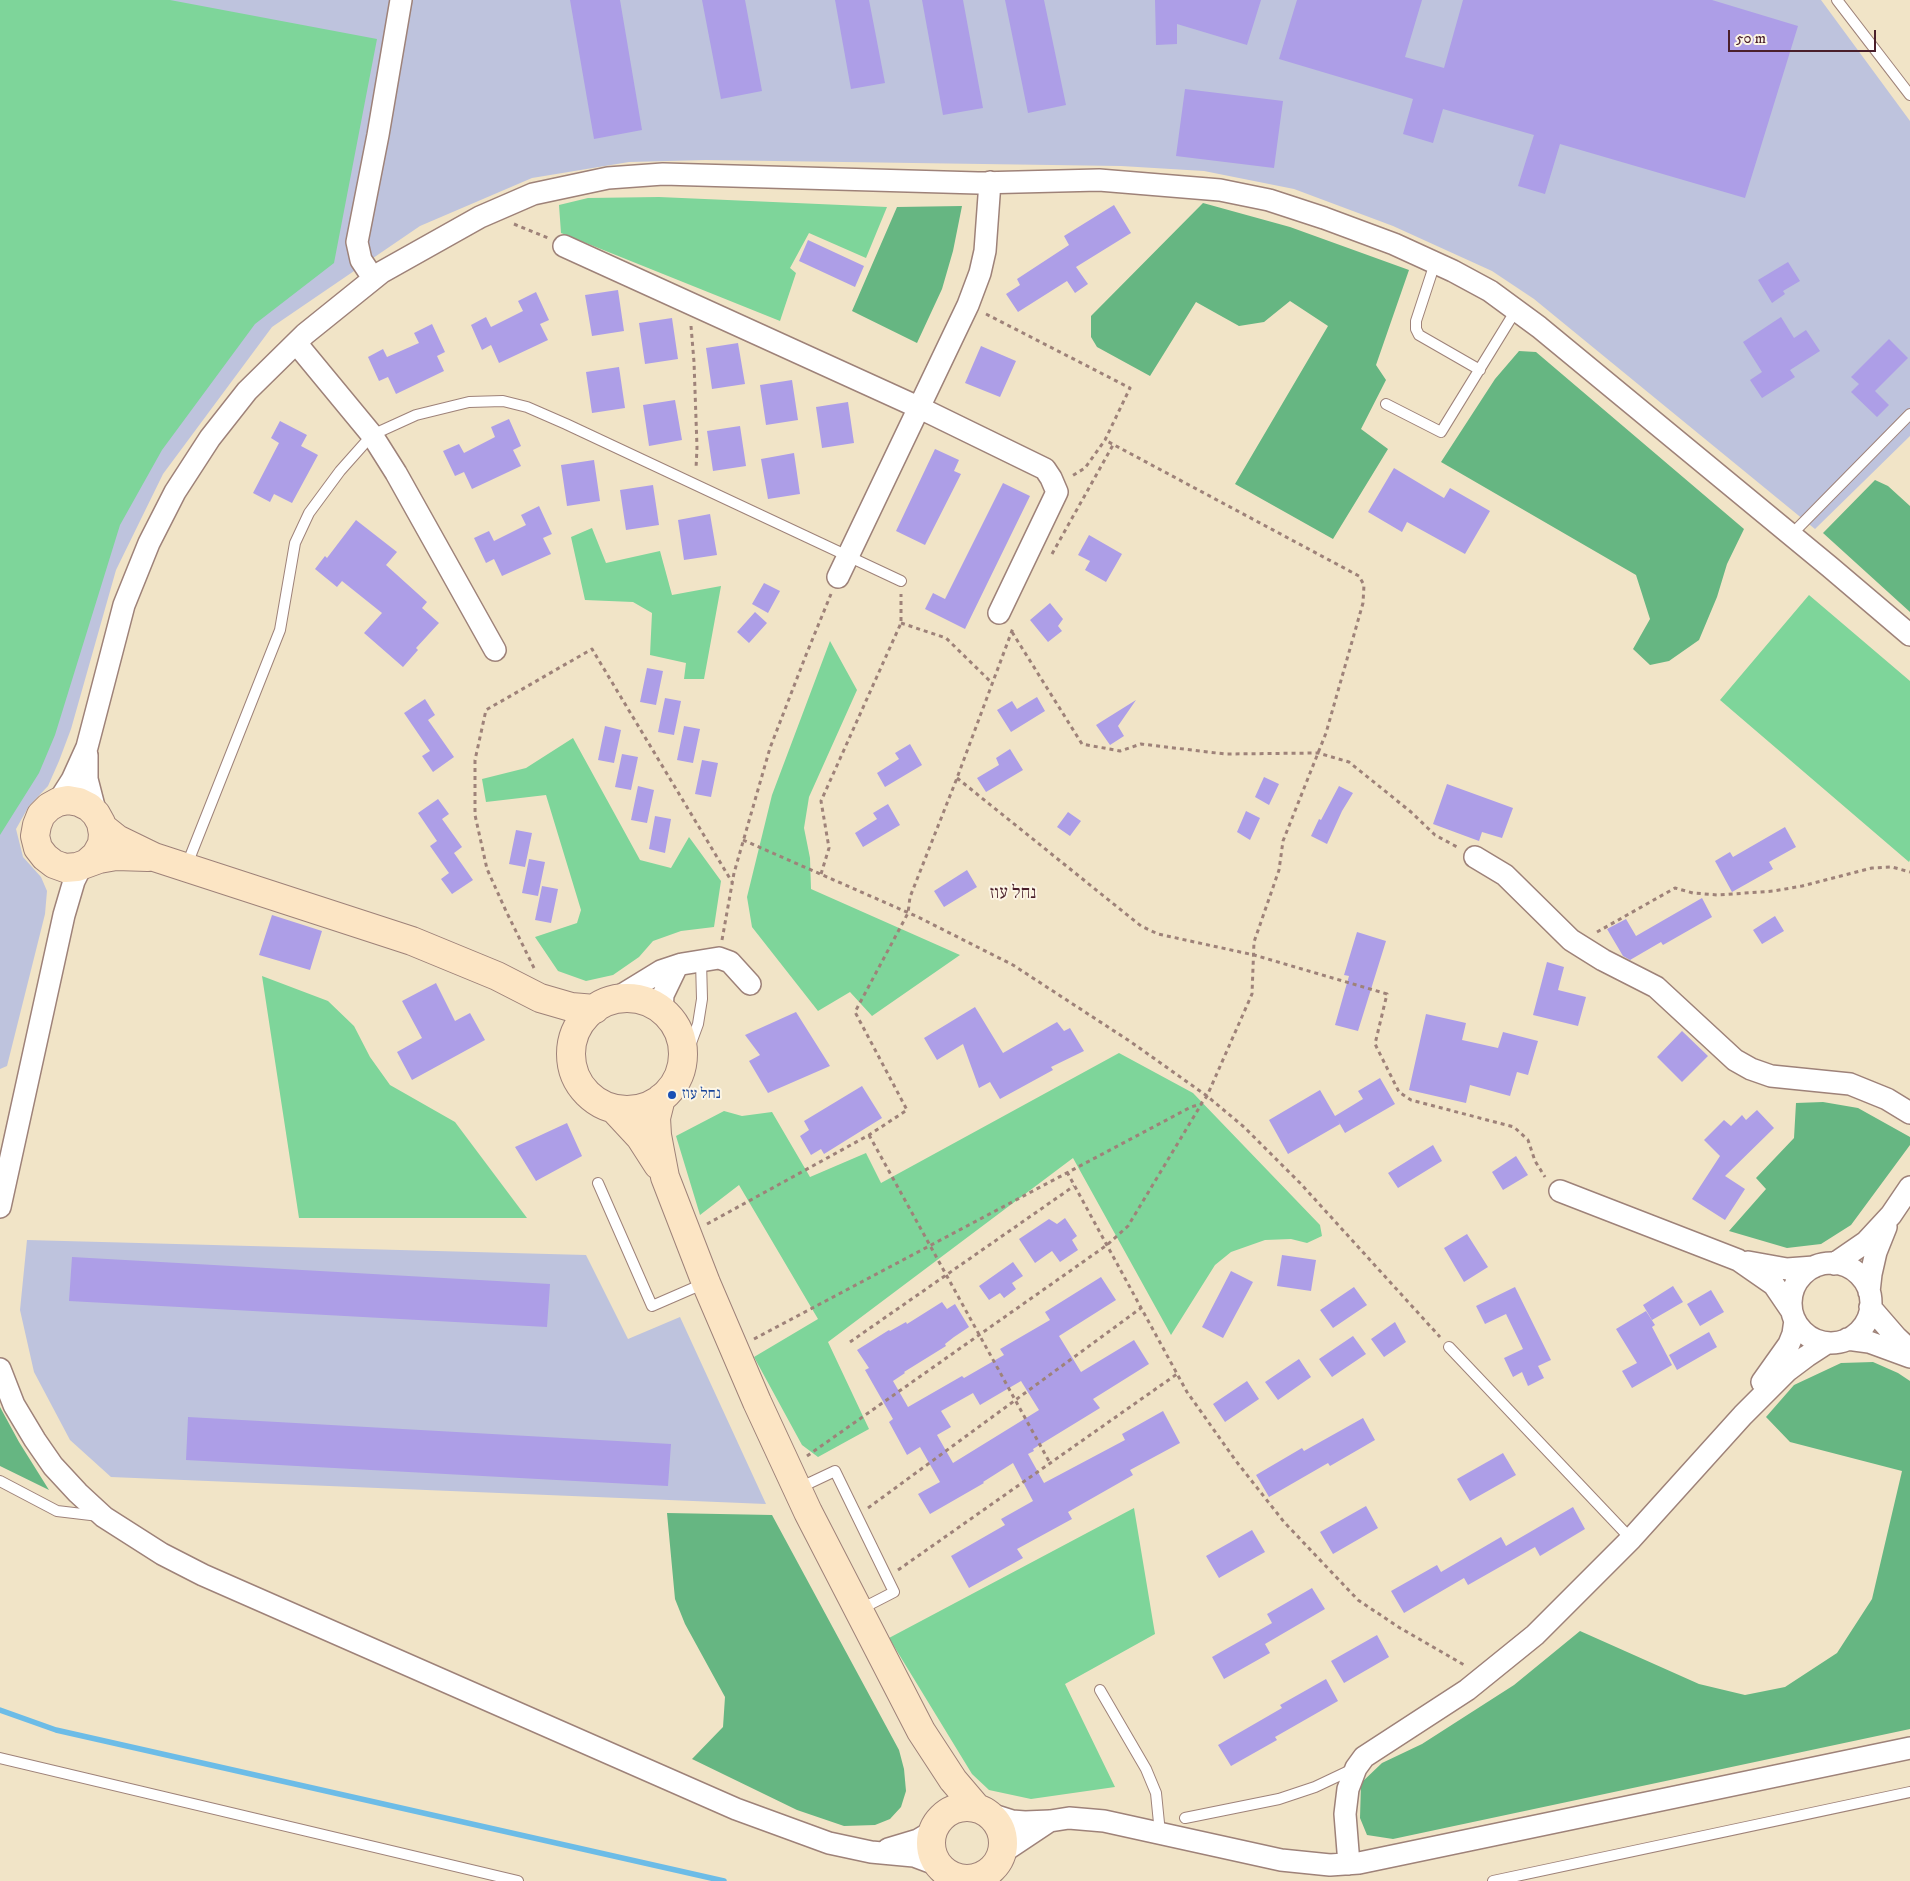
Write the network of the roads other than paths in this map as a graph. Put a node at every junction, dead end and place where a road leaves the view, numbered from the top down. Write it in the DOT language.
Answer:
graph roads {
  1 [pos="401,0"];
  2 [pos="1837,0"];
  3 [pos="1910,95"];
  4 [pos="990,182"];
  5 [pos="564,246"];
  6 [pos="1435,263"];
  7 [pos="373,278"];
  8 [pos="1516,310"];
  9 [pos="296,343"];
  10 [pos="1480,370"];
  11 [pos="1386,404"];
  12 [pos="920,408"];
  13 [pos="1910,414"];
  14 [pos="372,435"];
  15 [pos="1791,535"];
  16 [pos="848,556"];
  17 [pos="838,577"];
  18 [pos="901,581"];
  19 [pos="1006,619"];
  20 [pos="1910,635"];
  21 [pos="495,650"];
  22 [pos="87,747"];
  23 [pos="58,802"];
  24 [pos="99,820"];
  25 [pos="154,857"];
  26 [pos="1475,857"];
  27 [pos="54,864"];
  28 [pos="85,864"];
  29 [pos="186,867"];
  30 [pos="64,915"];
  31 [pos="710,960"];
  32 [pos="676,966"];
  33 [pos="750,984"];
  34 [pos="540,998"];
  35 [pos="604,1005"];
  36 [pos="662,1011"];
  37 [pos="572,1048"];
  38 [pos="680,1073"];
  39 [pos="661,1098"];
  40 [pos="614,1109"];
  41 [pos="1910,1113"];
  42 [pos="665,1177"];
  43 [pos="598,1183"];
  44 [pos="1910,1187"];
  45 [pos="1560,1191"];
  46 [pos="0,1207"];
  47 [pos="1891,1215"];
  48 [pos="1738,1260"];
  49 [pos="1824,1266"];
  50 [pos="706,1283"];
  51 [pos="1869,1299"];
  52 [pos="1793,1315"];
  53 [pos="1837,1341"];
  54 [pos="1449,1347"];
  55 [pos="1910,1350"];
  56 [pos="1910,1357"];
  57 [pos="0,1369"];
  58 [pos="1743,1415"];
  59 [pos="792,1479"];
  60 [pos="0,1481"];
  61 [pos="104,1517"];
  62 [pos="1631,1540"];
  63 [pos="858,1610"];
  64 [pos="1100,1690"];
  65 [pos="921,1731"];
  66 [pos="1910,1748"];
  67 [pos="0,1758"];
  68 [pos="1356,1768"];
  69 [pos="1910,1792"];
  70 [pos="983,1811"];
  71 [pos="1185,1818"];
  72 [pos="1050,1821"];
  73 [pos="936,1825"];
  74 [pos="1160,1833"];
  75 [pos="870,1852"];
  76 [pos="1349,1864"];
  77 [pos="997,1866"];
  78 [pos="951,1875"];
  79 [pos="518,1881"];
  80 [pos="1494,1881"];
  1 -- 7 [label="street"];
  2 -- 3 [label="lane"];
  4 -- 6 [label="street"];
  4 -- 7 [label="street"];
  4 -- 12 [label="street"];
  5 -- 12 [label="street"];
  6 -- 8 [label="street"];
  6 -- 10 [label="lane"];
  7 -- 9 [label="street"];
  8 -- 10 [label="lane"];
  8 -- 15 [label="street"];
  9 -- 14 [label="street"];
  9 -- 22 [label="street"];
  10 -- 11 [label="lane"];
  12 -- 16 [label="street"];
  12 -- 19 [label="street"];
  13 -- 15 [label="lane"];
  14 -- 16 [label="lane"];
  14 -- 21 [label="street"];
  14 -- 29 [label="lane"];
  15 -- 20 [label="street"];
  16 -- 17 [label="street"];
  16 -- 18 [label="lane"];
  22 -- 23 [label="street"];
  22 -- 24 [label="street"];
  23 -- 24 [label="street"];
  23 -- 27 [label="street"];
  24 -- 25 [label="street"];
  24 -- 28 [label="street"];
  25 -- 28 [label="street"];
  25 -- 29 [label="street"];
  26 -- 41 [label="street"];
  27 -- 28 [label="street"];
  27 -- 30 [label="street"];
  28 -- 30 [label="street"];
  29 -- 34 [label="street"];
  30 -- 46 [label="street"];
  31 -- 32 [label="street"];
  31 -- 33 [label="street"];
  31 -- 38 [label="lane"];
  32 -- 35 [label="street"];
  32 -- 36 [label="street"];
  34 -- 35 [label="street"];
  34 -- 37 [label="street"];
  35 -- 36 [label="street"];
  35 -- 37 [label="street"];
  36 -- 38 [label="street"];
  37 -- 40 [label="street"];
  38 -- 39 [label="street"];
  39 -- 40 [label="street"];
  39 -- 42 [label="street"];
  40 -- 42 [label="street"];
  42 -- 50 [label="street"];
  43 -- 50 [label="lane"];
  44 -- 47 [label="street"];
  45 -- 48 [label="street"];
  47 -- 49 [label="street"];
  47 -- 51 [label="street"];
  48 -- 49 [label="street"];
  48 -- 52 [label="street"];
  49 -- 51 [label="street"];
  49 -- 52 [label="street"];
  50 -- 59 [label="street"];
  51 -- 53 [label="street"];
  51 -- 55 [label="street"];
  52 -- 53 [label="street"];
  52 -- 58 [label="street"];
  53 -- 56 [label="street"];
  53 -- 58 [label="street"];
  54 -- 62 [label="lane"];
  57 -- 61 [label="street"];
  58 -- 62 [label="street"];
  59 -- 63 [label="street"];
  59 -- 63 [label="lane"];
  60 -- 61 [label="lane"];
  61 -- 75 [label="street"];
  62 -- 68 [label="street"];
  63 -- 65 [label="street"];
  64 -- 74 [label="lane"];
  65 -- 70 [label="street"];
  65 -- 73 [label="street"];
  66 -- 76 [label="street"];
  67 -- 79 [label="lane"];
  68 -- 71 [label="lane"];
  68 -- 76 [label="street"];
  69 -- 80 [label="lane"];
  70 -- 72 [label="street"];
  70 -- 73 [label="street"];
  70 -- 77 [label="street"];
  72 -- 74 [label="street"];
  72 -- 77 [label="street"];
  73 -- 75 [label="street"];
  73 -- 78 [label="street"];
  74 -- 76 [label="street"];
  75 -- 78 [label="street"];
  77 -- 78 [label="street"];
}
